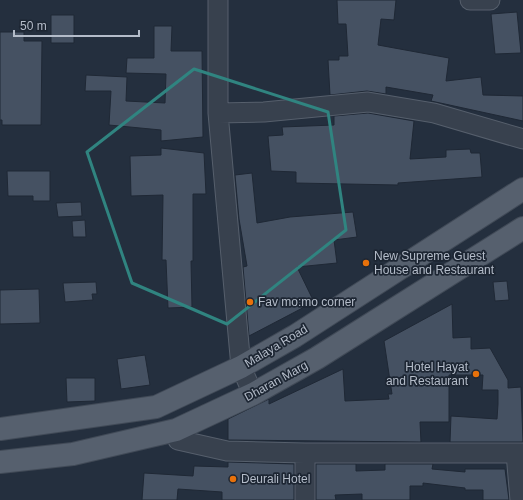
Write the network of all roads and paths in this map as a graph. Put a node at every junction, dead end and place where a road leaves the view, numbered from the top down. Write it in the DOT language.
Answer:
graph roads {
  1 [pos="218,0"];
  2 [pos="218,113"];
  3 [pos="523,139"];
  4 [pos="523,189"];
  5 [pos="523,228"];
  6 [pos="241,367"];
  7 [pos="253,394"];
  8 [pos="0,429"];
  9 [pos="176,430"];
  10 [pos="305,453"];
  11 [pos="520,453"];
  12 [pos="0,462"];
  13 [pos="305,500"];
  14 [pos="520,500"];
  1 -- 2 [label="street"];
  2 -- 3 [label="street"];
  2 -- 6 [label="street"];
  4 -- 6 [label="main road, Malaya Road"];
  5 -- 7 [label="main road, Dharan Marg"];
  6 -- 7 [label="street"];
  6 -- 8 [label="main road, Malaya Road"];
  7 -- 9 [label="main road, Dharan Marg"];
  9 -- 10 [label="street"];
  9 -- 12 [label="main road, Dharan Marg"];
  10 -- 11 [label="street"];
  10 -- 13 [label="street"];
  11 -- 14 [label="street"];
}
